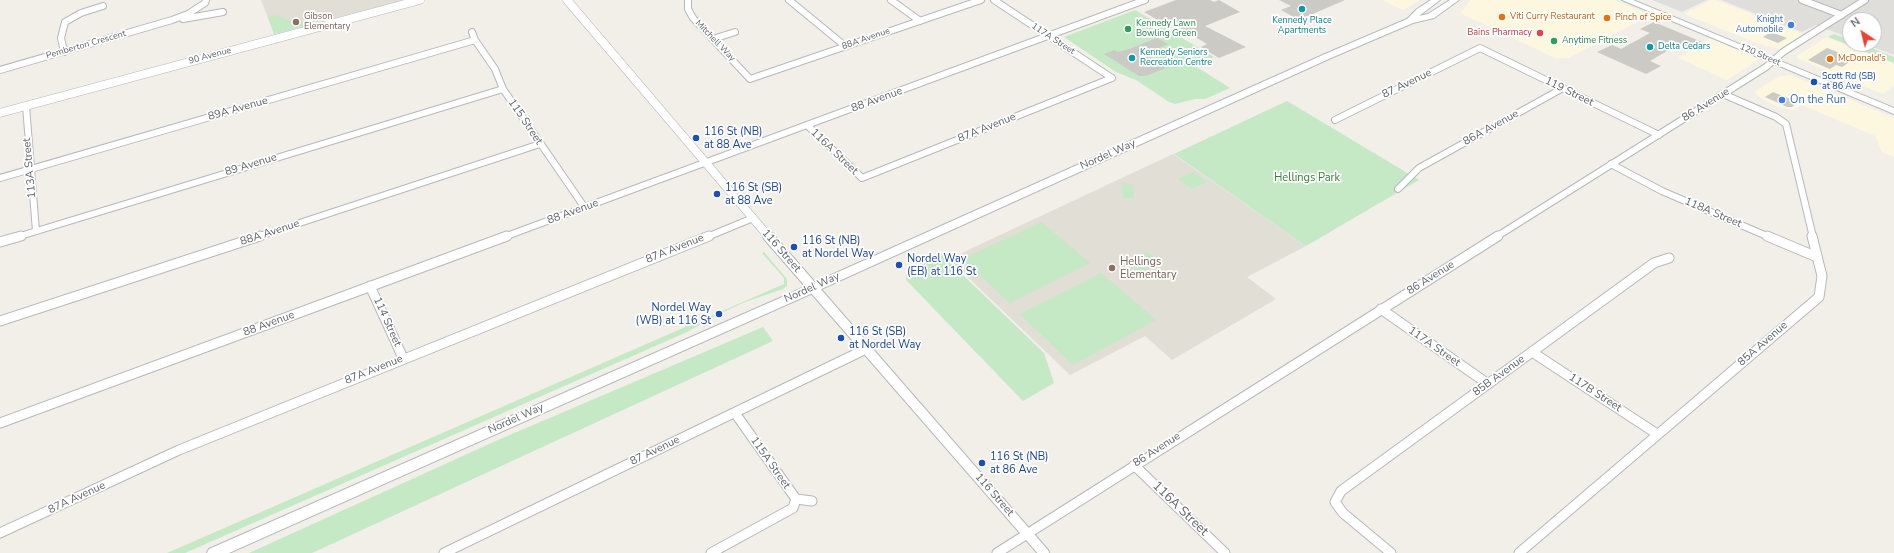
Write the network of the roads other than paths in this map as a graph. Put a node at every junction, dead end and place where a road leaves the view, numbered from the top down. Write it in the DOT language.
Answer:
graph roads {
  1 [pos="206,0"];
  2 [pos="420,0"];
  3 [pos="567,0"];
  4 [pos="688,0"];
  5 [pos="789,0"];
  6 [pos="891,0"];
  7 [pos="981,0"];
  8 [pos="994,0"];
  9 [pos="1145,0"];
  10 [pos="1436,0"];
  11 [pos="1456,0"];
  12 [pos="1626,0"];
  13 [pos="1633,0"];
  14 [pos="1641,0"];
  15 [pos="1802,0"];
  16 [pos="1865,0"];
  17 [pos="103,6"];
  18 [pos="1658,7"];
  19 [pos="223,12"];
  20 [pos="1847,12"];
  21 [pos="1842,15"];
  22 [pos="172,20"];
  23 [pos="920,21"];
  24 [pos="1410,21"];
  25 [pos="472,32"];
  26 [pos="735,32"];
  27 [pos="1048,36"];
  28 [pos="713,39"];
  29 [pos="475,40"];
  30 [pos="845,46"];
  31 [pos="1480,48"];
  32 [pos="64,52"];
  33 [pos="1775,59"];
  34 [pos="0,70"];
  35 [pos="750,78"];
  36 [pos="1112,78"];
  37 [pos="1563,88"];
  38 [pos="503,89"];
  39 [pos="1724,94"];
  40 [pos="1894,104"];
  41 [pos="26,106"];
  42 [pos="1894,111"];
  43 [pos="0,113"];
  44 [pos="1335,120"];
  45 [pos="807,125"];
  46 [pos="1659,135"];
  47 [pos="540,144"];
  48 [pos="705,163"];
  49 [pos="1611,164"];
  50 [pos="30,169"];
  51 [pos="0,178"];
  52 [pos="862,178"];
  53 [pos="1398,189"];
  54 [pos="585,208"];
  55 [pos="753,218"];
  56 [pos="36,231"];
  57 [pos="0,242"];
  58 [pos="1817,257"];
  59 [pos="1669,258"];
  60 [pos="370,286"];
  61 [pos="813,288"];
  62 [pos="1381,309"];
  63 [pos="0,322"];
  64 [pos="866,349"];
  65 [pos="1532,352"];
  66 [pos="403,358"];
  67 [pos="1488,384"];
  68 [pos="735,413"];
  69 [pos="0,423"];
  70 [pos="1658,434"];
  71 [pos="1134,465"];
  72 [pos="796,499"];
  73 [pos="812,501"];
  74 [pos="0,533"];
  75 [pos="1028,534"];
  76 [pos="214,553"];
  77 [pos="444,553"];
  78 [pos="711,553"];
  79 [pos="997,553"];
  80 [pos="1044,553"];
  81 [pos="1225,553"];
  82 [pos="1391,553"];
  83 [pos="1519,553"];
  1 -- 22 [label="street, Pemberton Crescent"];
  2 -- 41 [label="street, 90 Avenue"];
  3 -- 48 [label="street, 116 Street"];
  4 -- 28 [label="street, Mitchell Way"];
  5 -- 30 [label="street"];
  6 -- 23 [label="street"];
  7 -- 23 [label="street, 88A Avenue"];
  8 -- 27 [label="street, 117A Street"];
  9 -- 27 [label="street, 88 Avenue"];
  10 -- 24 [label="main road, Nordel Way"];
  11 -- 24 [label="main road, Nordel Way"];
  12 -- 33 [label="main road, 120 Street"];
  13 -- 18 [label="main road"];
  14 -- 18 [label="main road, 120 Street"];
  15 -- 21 [label="street"];
  16 -- 20 [label="street, 86 Avenue"];
  17 -- 32 [label="street"];
  18 -- 33 [label="main road, 120 Street"];
  19 -- 22 [label="street, Pemberton Crescent"];
  21 -- 33 [label="street, 86 Avenue"];
  22 -- 32 [label="street, Pemberton Crescent"];
  23 -- 30 [label="street, 88A Avenue"];
  24 -- 61 [label="main road, Nordel Way"];
  25 -- 29 [label="street, 115 Street"];
  26 -- 28 [label="street"];
  27 -- 36 [label="street, 117A Street"];
  27 -- 45 [label="street, 88 Avenue"];
  28 -- 35 [label="street, Mitchell Way"];
  29 -- 38 [label="street, 115 Street"];
  29 -- 50 [label="street, 89A Avenue"];
  30 -- 35 [label="street, 88A Avenue"];
  31 -- 37 [label="street, 119 Street"];
  31 -- 44 [label="street, 87 Avenue"];
  32 -- 34 [label="street, Pemberton Crescent"];
  33 -- 39 [label="street, 86 Avenue"];
  33 -- 40 [label="main road, 120 Street"];
  33 -- 42 [label="main road, 120 Street"];
  36 -- 52 [label="street, 87A Avenue"];
  37 -- 46 [label="street, 119 Street"];
  37 -- 53 [label="street, 86A Avenue"];
  38 -- 47 [label="street, 115 Street"];
  38 -- 56 [label="street, 89 Avenue"];
  39 -- 46 [label="street, 86 Avenue"];
  39 -- 58 [label="street, 85A Avenue"];
  41 -- 43 [label="street, 90 Avenue"];
  41 -- 50 [label="street, 113A Street"];
  45 -- 48 [label="street, 88 Avenue"];
  45 -- 52 [label="street, 116A Street"];
  46 -- 49 [label="street, 86 Avenue"];
  47 -- 54 [label="street, 115 Street"];
  47 -- 63 [label="street, 88A Avenue"];
  48 -- 54 [label="street, 88 Avenue"];
  48 -- 55 [label="street, 116 Street"];
  49 -- 58 [label="street, 118A Street"];
  49 -- 62 [label="street, 86 Avenue"];
  50 -- 51 [label="street, 89A Avenue"];
  50 -- 56 [label="street, 113A Street"];
  54 -- 60 [label="street, 88 Avenue"];
  55 -- 61 [label="street, 116 Street"];
  55 -- 66 [label="street, 87A Avenue"];
  56 -- 57 [label="street, 89 Avenue"];
  58 -- 70 [label="street, 85A Avenue"];
  59 -- 65 [label="street, 85B Avenue"];
  60 -- 66 [label="street, 114 Street"];
  60 -- 69 [label="street, 88 Avenue"];
  61 -- 64 [label="street, 116 Street"];
  61 -- 76 [label="main road, Nordel Way"];
  62 -- 67 [label="street, 117A Street"];
  62 -- 71 [label="street, 86 Avenue"];
  64 -- 68 [label="street, 87 Avenue"];
  64 -- 75 [label="street, 116 Street"];
  65 -- 67 [label="street, 85B Avenue"];
  65 -- 70 [label="street, 117B Street"];
  66 -- 74 [label="street, 87A Avenue"];
  67 -- 82 [label="street, 85B Avenue"];
  68 -- 72 [label="street, 115A Street"];
  68 -- 77 [label="street, 87 Avenue"];
  70 -- 83 [label="street, 85A Avenue"];
  71 -- 75 [label="street, 86 Avenue"];
  71 -- 81 [label="street, 116A Street"];
  72 -- 73 [label="street, 115A Street"];
  72 -- 78 [label="street"];
  75 -- 79 [label="street, 86 Avenue"];
  75 -- 80 [label="street, 116 Street"];
}
